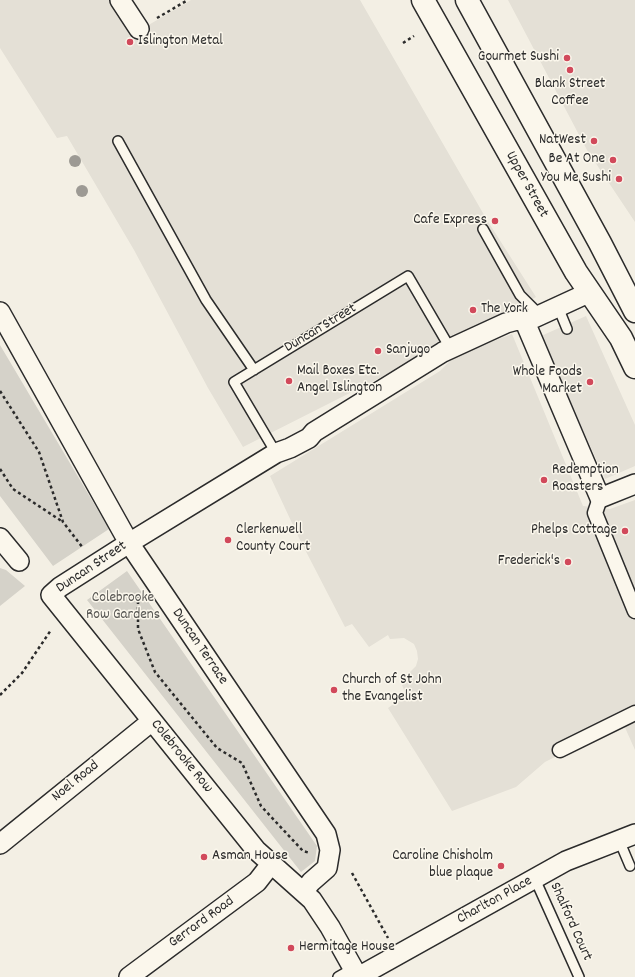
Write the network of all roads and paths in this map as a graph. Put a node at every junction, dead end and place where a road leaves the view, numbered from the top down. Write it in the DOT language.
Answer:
graph roads {
  1 [pos="120,0"];
  2 [pos="188,0"];
  3 [pos="423,0"];
  4 [pos="467,0"];
  5 [pos="139,29"];
  6 [pos="414,36"];
  7 [pos="404,42"];
  8 [pos="118,141"];
  9 [pos="483,229"];
  10 [pos="588,293"];
  11 [pos="558,306"];
  12 [pos="635,311"];
  13 [pos="0,312"];
  14 [pos="532,318"];
  15 [pos="567,330"];
  16 [pos="450,348"];
  17 [pos="635,367"];
  18 [pos="254,370"];
  19 [pos="0,391"];
  20 [pos="276,453"];
  21 [pos="0,469"];
  22 [pos="635,484"];
  23 [pos="600,498"];
  24 [pos="63,522"];
  25 [pos="0,538"];
  26 [pos="129,543"];
  27 [pos="84,550"];
  28 [pos="19,561"];
  29 [pos="138,593"];
  30 [pos="51,595"];
  31 [pos="635,611"];
  32 [pos="55,628"];
  33 [pos="0,695"];
  34 [pos="635,713"];
  35 [pos="152,721"];
  36 [pos="560,750"];
  37 [pos="627,837"];
  38 [pos="0,844"];
  39 [pos="315,854"];
  40 [pos="271,864"];
  41 [pos="630,866"];
  42 [pos="352,873"];
  43 [pos="534,879"];
  44 [pos="304,891"];
  45 [pos="388,940"];
  46 [pos="352,975"];
  47 [pos="129,977"];
  48 [pos="579,977"];
  1 -- 5 [label="street"];
  2 -- 5 [label="path"];
  3 -- 10 [label="highway, Upper Street"];
  4 -- 12 [label="highway"];
  6 -- 7 [label="path"];
  8 -- 18 [label="lane"];
  9 -- 14 [label="lane"];
  10 -- 11 [label="street, Duncan Street"];
  10 -- 17 [label="highway, Upper Street"];
  11 -- 14 [label="street, Duncan Street"];
  11 -- 15 [label="lane"];
  13 -- 26 [label="street, Duncan Terrace"];
  14 -- 16 [label="street, Duncan Street"];
  14 -- 23 [label="street"];
  16 -- 18 [label="lane, Duncan Street"];
  16 -- 20 [label="street, Duncan Street"];
  18 -- 20 [label="lane, Duncan Street"];
  19 -- 24 [label="path"];
  20 -- 26 [label="street, Duncan Street"];
  21 -- 24 [label="path"];
  22 -- 23 [label="street"];
  23 -- 31 [label="street"];
  24 -- 27 [label="path"];
  25 -- 28 [label="street"];
  26 -- 30 [label="street, Duncan Street"];
  26 -- 44 [label="street, Duncan Terrace"];
  29 -- 39 [label="path"];
  30 -- 35 [label="street, Colebrooke Row"];
  32 -- 33 [label="path"];
  34 -- 36 [label="street"];
  35 -- 38 [label="street, Noel Road"];
  35 -- 40 [label="street, Colebrooke Row"];
  37 -- 41 [label="lane"];
  37 -- 43 [label="street, Charlton Place"];
  40 -- 44 [label="street, Colebrooke Row"];
  40 -- 47 [label="street, Gerrard Road"];
  42 -- 45 [label="path"];
  43 -- 46 [label="street, Charlton Place"];
  43 -- 48 [label="lane, Shalford Court"];
  44 -- 46 [label="street, Colebrooke Row"];
}
